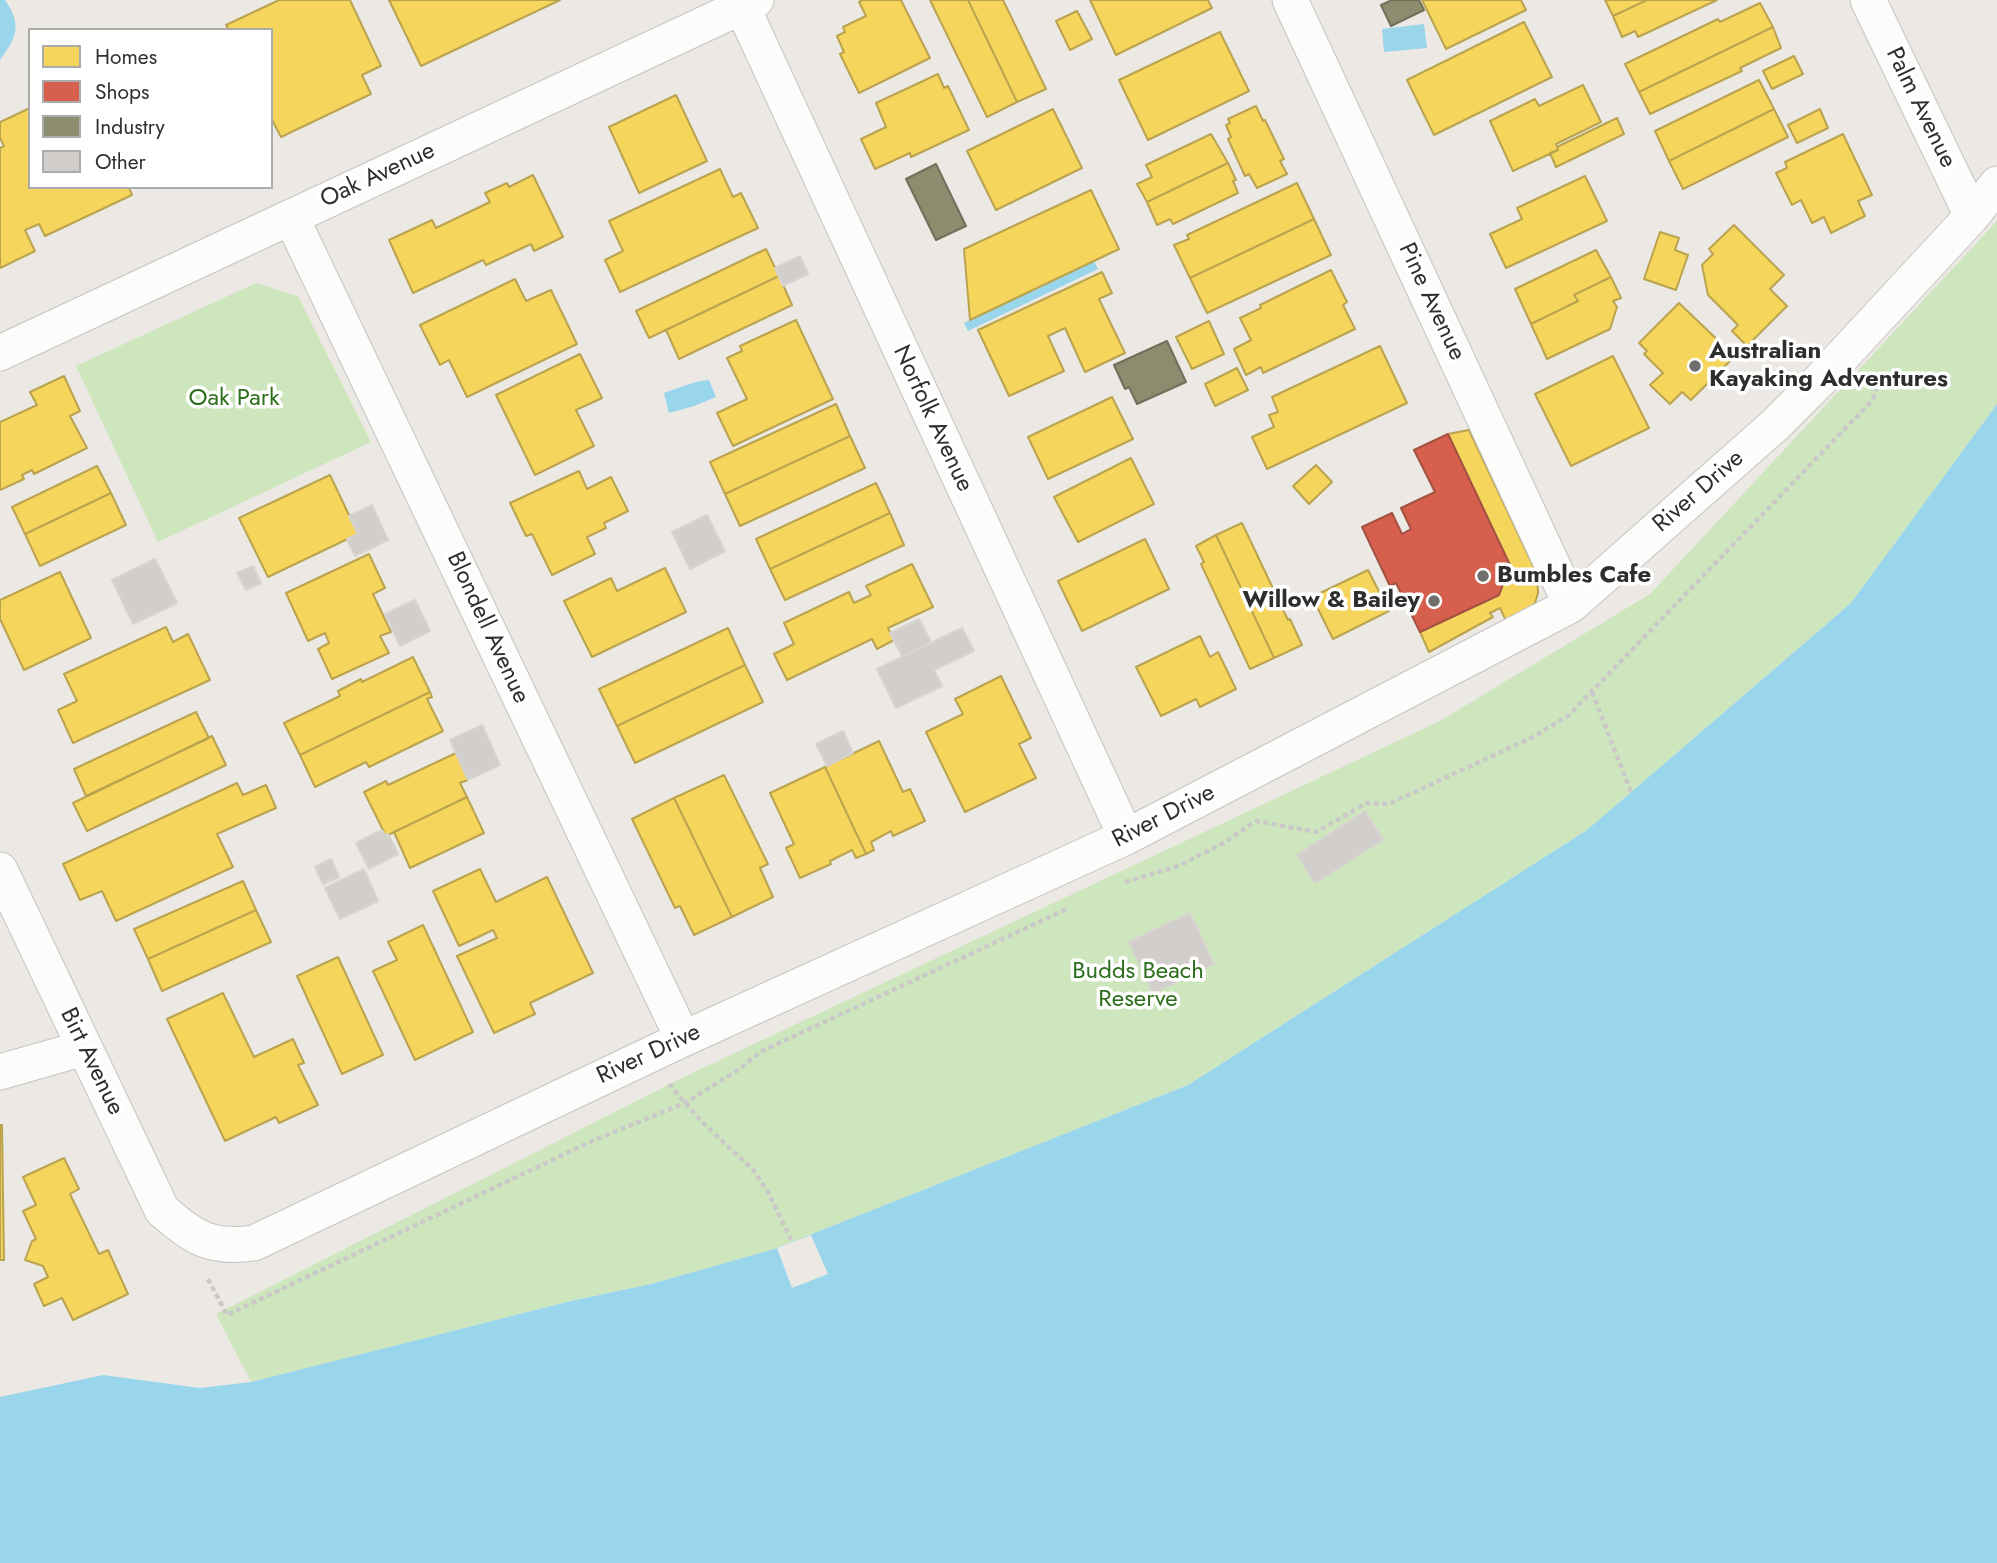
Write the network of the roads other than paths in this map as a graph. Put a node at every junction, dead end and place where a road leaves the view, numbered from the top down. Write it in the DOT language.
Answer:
graph roads {
  1 [pos="1290,0"];
  2 [pos="1868,0"];
  3 [pos="746,2"];
  4 [pos="1997,184"];
  5 [pos="1972,215"];
  6 [pos="291,217"];
  7 [pos="0,353"];
  8 [pos="1571,605"];
  9 [pos="1126,837"];
  10 [pos="0,870"];
  11 [pos="683,1039"];
  12 [pos="84,1048"];
  13 [pos="0,1072"];
  14 [pos="201,1239"];
  1 -- 8 [label="street, Pine Avenue"];
  2 -- 5 [label="street, Palm Avenue"];
  3 -- 6 [label="street, Oak Avenue"];
  3 -- 9 [label="street, Norfolk Avenue"];
  4 -- 5 [label="street, River Drive"];
  5 -- 8 [label="street, River Drive"];
  6 -- 7 [label="street, Oak Avenue"];
  6 -- 11 [label="street, Blondell Avenue"];
  8 -- 9 [label="street, River Drive"];
  9 -- 11 [label="street, River Drive"];
  10 -- 12 [label="street, Birt Avenue"];
  11 -- 14 [label="street, River Drive"];
  12 -- 13 [label="street"];
  12 -- 14 [label="street, Birt Avenue"];
}
